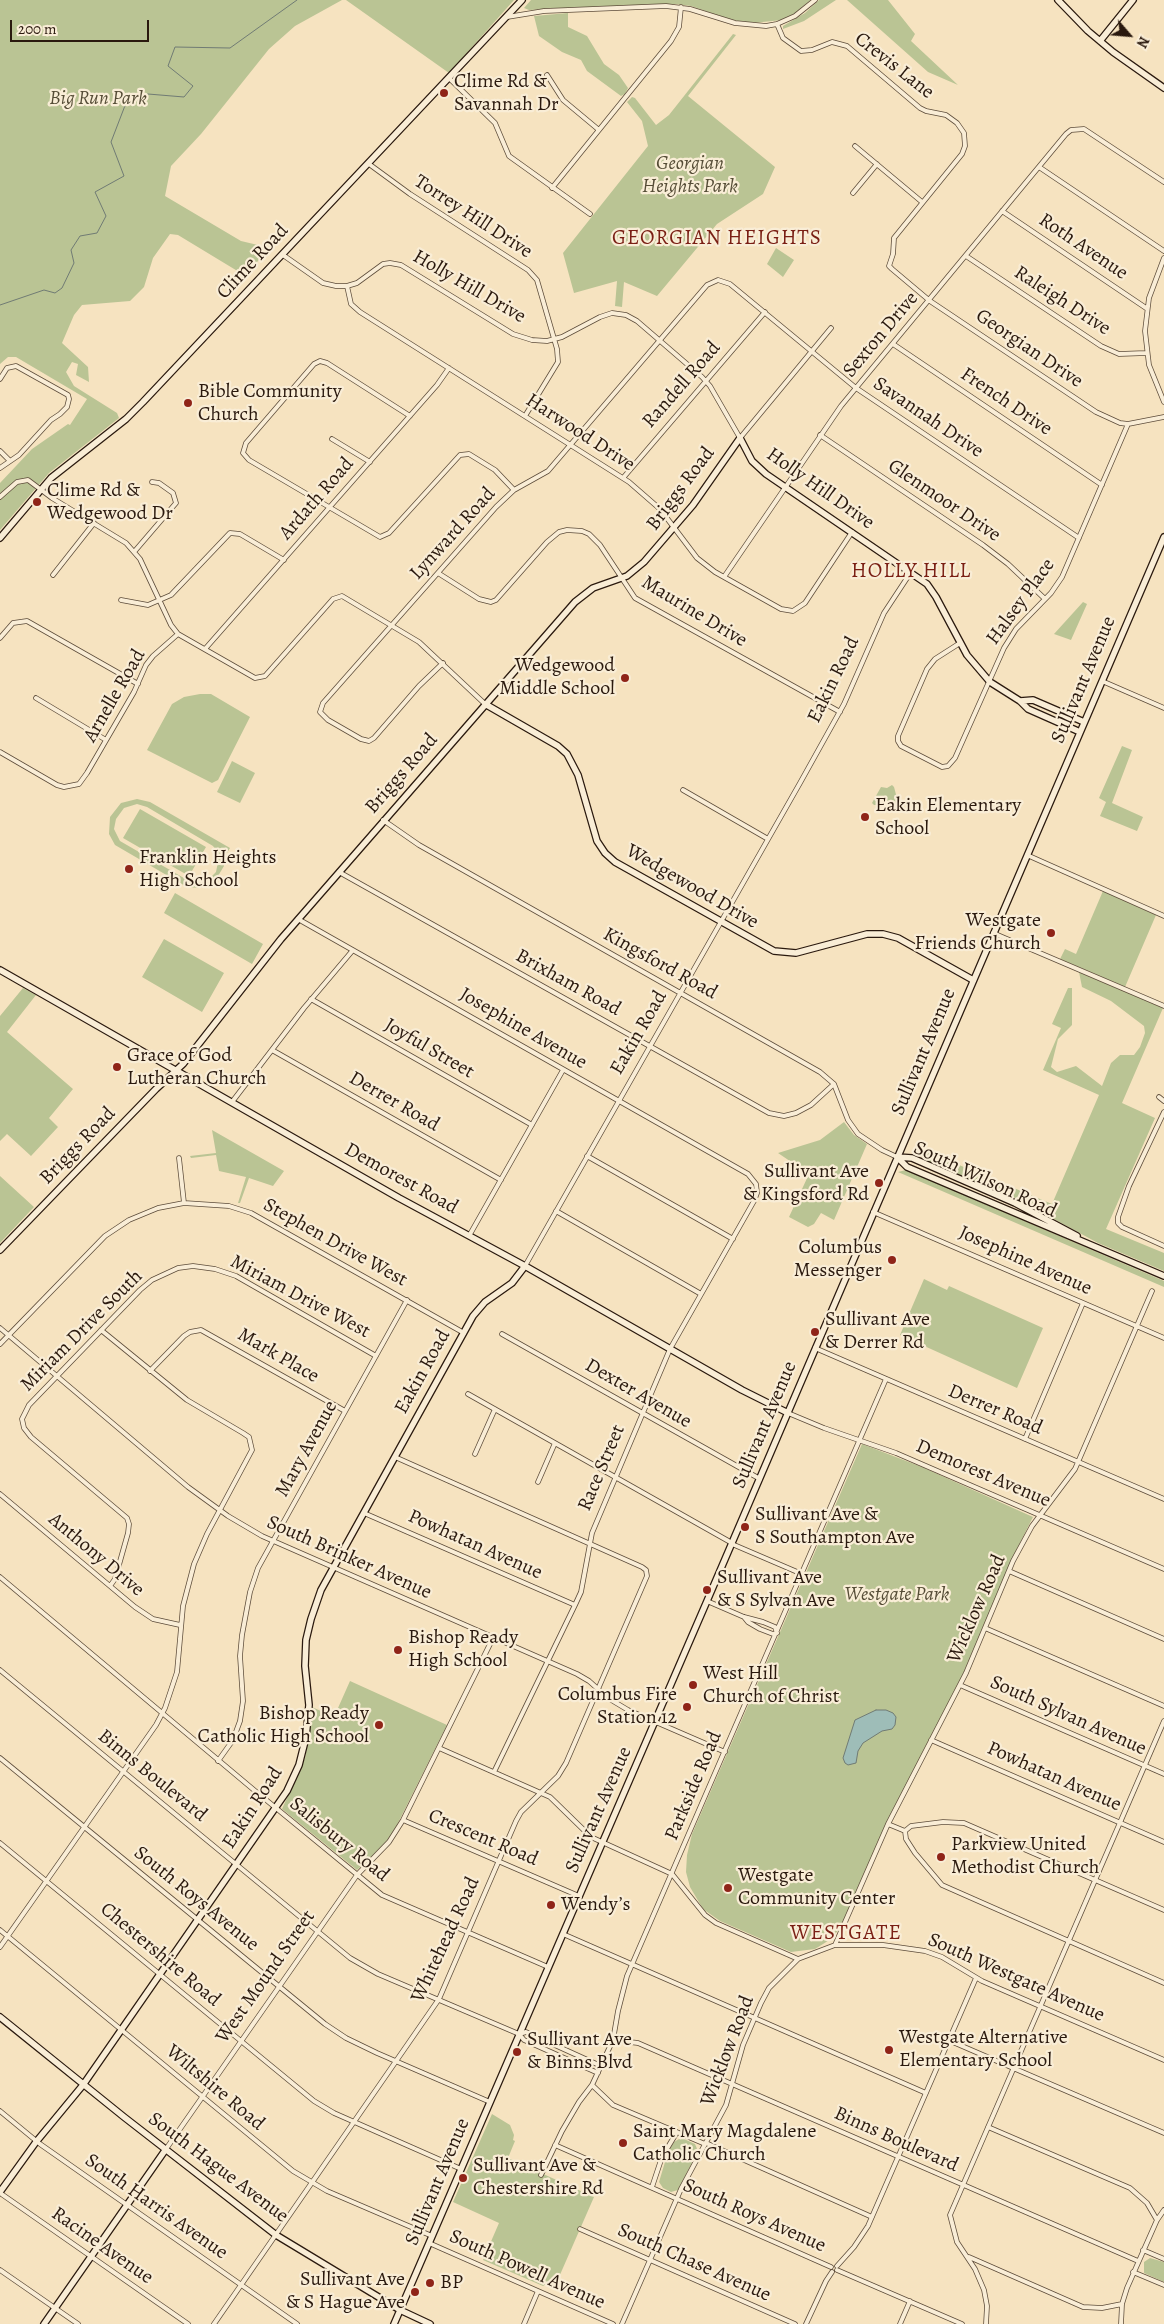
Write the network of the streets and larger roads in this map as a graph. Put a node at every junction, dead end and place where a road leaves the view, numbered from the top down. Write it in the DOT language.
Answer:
graph roads {
  1 [pos="522,0"];
  2 [pos="815,0"];
  3 [pos="1058,0"];
  4 [pos="1133,0"];
  5 [pos="681,8"];
  6 [pos="507,17"];
  7 [pos="777,24"];
  8 [pos="1100,41"];
  9 [pos="547,75"];
  10 [pos="450,78"];
  11 [pos="1164,88"];
  12 [pos="599,130"];
  13 [pos="855,146"];
  14 [pos="369,164"];
  15 [pos="877,164"];
  16 [pos="1039,167"];
  17 [pos="1164,182"];
  18 [pos="552,188"];
  19 [pos="853,193"];
  20 [pos="922,202"];
  21 [pos="1002,211"];
  22 [pos="590,214"];
  23 [pos="1164,251"];
  24 [pos="283,255"];
  25 [pos="966,256"];
  26 [pos="1164,258"];
  27 [pos="718,280"];
  28 [pos="347,286"];
  29 [pos="929,300"];
  30 [pos="1146,308"];
  31 [pos="765,312"];
  32 [pos="832,328"];
  33 [pos="554,339"];
  34 [pos="660,340"];
  35 [pos="893,344"];
  36 [pos="812,352"];
  37 [pos="1146,353"];
  38 [pos="449,368"];
  39 [pos="0,379"];
  40 [pos="706,382"];
  41 [pos="856,388"];
  42 [pos="1164,402"];
  43 [pos="410,416"];
  44 [pos="525,416"];
  45 [pos="1164,416"];
  46 [pos="1128,424"];
  47 [pos="820,435"];
  48 [pos="740,438"];
  49 [pos="332,439"];
  50 [pos="570,445"];
  51 [pos="0,452"];
  52 [pos="10,461"];
  53 [pos="370,462"];
  54 [pos="0,468"];
  55 [pos="623,478"];
  56 [pos="152,482"];
  57 [pos="1102,485"];
  58 [pos="785,487"];
  59 [pos="40,489"];
  60 [pos="514,490"];
  61 [pos="0,498"];
  62 [pos="329,508"];
  63 [pos="94,523"];
  64 [pos="673,528"];
  65 [pos="852,532"];
  66 [pos="1164,537"];
  67 [pos="0,538"];
  68 [pos="1079,538"];
  69 [pos="1162,548"];
  70 [pos="134,552"];
  71 [pos="284,560"];
  72 [pos="911,572"];
  73 [pos="438,573"];
  74 [pos="53,575"];
  75 [pos="724,577"];
  76 [pos="621,578"];
  77 [pos="1045,599"];
  78 [pos="121,600"];
  79 [pos="159,600"];
  80 [pos="392,625"];
  81 [pos="178,634"];
  82 [pos="0,638"];
  83 [pos="960,643"];
  84 [pos="205,650"];
  85 [pos="443,663"];
  86 [pos="988,681"];
  87 [pos="1102,681"];
  88 [pos="138,684"];
  89 [pos="36,698"];
  90 [pos="1020,701"];
  91 [pos="485,704"];
  92 [pos="1164,708"];
  93 [pos="840,712"];
  94 [pos="1084,722"];
  95 [pos="1080,732"];
  96 [pos="106,740"];
  97 [pos="0,752"];
  98 [pos="683,790"];
  99 [pos="384,820"];
  100 [pos="768,839"];
  101 [pos="1027,855"];
  102 [pos="339,872"];
  103 [pos="1164,916"];
  104 [pos="298,919"];
  105 [pos="721,922"];
  106 [pos="993,933"];
  107 [pos="353,950"];
  108 [pos="0,970"];
  109 [pos="973,980"];
  110 [pos="681,992"];
  111 [pos="311,999"];
  112 [pos="1164,1006"];
  113 [pos="650,1047"];
  114 [pos="272,1050"];
  115 [pos="175,1070"];
  116 [pos="564,1070"];
  117 [pos="834,1084"];
  118 [pos="1159,1097"];
  119 [pos="1164,1100"];
  120 [pos="619,1101"];
  121 [pos="232,1102"];
  122 [pos="1164,1112"];
  123 [pos="532,1125"];
  124 [pos="588,1156"];
  125 [pos="897,1157"];
  126 [pos="179,1158"];
  127 [pos="501,1180"];
  128 [pos="756,1184"];
  129 [pos="184,1203"];
  130 [pos="556,1211"];
  131 [pos="873,1212"];
  132 [pos="469,1236"];
  133 [pos="733,1239"];
  134 [pos="1093,1246"];
  135 [pos="1164,1246"];
  136 [pos="0,1250"];
  137 [pos="525,1266"];
  138 [pos="178,1268"];
  139 [pos="1164,1276"];
  140 [pos="1152,1291"];
  141 [pos="701,1294"];
  142 [pos="407,1300"];
  143 [pos="1083,1303"];
  144 [pos="1137,1326"];
  145 [pos="0,1328"];
  146 [pos="101,1330"];
  147 [pos="464,1333"];
  148 [pos="502,1334"];
  149 [pos="8,1335"];
  150 [pos="1164,1338"];
  151 [pos="0,1344"];
  152 [pos="815,1348"];
  153 [pos="670,1349"];
  154 [pos="376,1356"];
  155 [pos="150,1371"];
  156 [pos="57,1376"];
  157 [pos="886,1379"];
  158 [pos="468,1394"];
  159 [pos="495,1409"];
  160 [pos="345,1411"];
  161 [pos="642,1413"];
  162 [pos="788,1413"];
  163 [pos="1025,1439"];
  164 [pos="860,1440"];
  165 [pos="554,1443"];
  166 [pos="475,1454"];
  167 [pos="395,1457"];
  168 [pos="1078,1462"];
  169 [pos="614,1477"];
  170 [pos="760,1479"];
  171 [pos="538,1482"];
  172 [pos="0,1494"];
  173 [pos="1164,1499"];
  174 [pos="220,1510"];
  175 [pos="364,1512"];
  176 [pos="1040,1515"];
  177 [pos="272,1542"];
  178 [pos="589,1543"];
  179 [pos="732,1544"];
  180 [pos="332,1568"];
  181 [pos="1164,1569"];
  182 [pos="1009,1571"];
  183 [pos="802,1574"];
  184 [pos="0,1577"];
  185 [pos="110,1586"];
  186 [pos="707,1601"];
  187 [pos="575,1605"];
  188 [pos="744,1617"];
  189 [pos="180,1625"];
  190 [pos="986,1628"];
  191 [pos="776,1632"];
  192 [pos="493,1638"];
  193 [pos="1164,1639"];
  194 [pos="548,1662"];
  195 [pos="0,1670"];
  196 [pos="960,1685"];
  197 [pos="598,1689"];
  198 [pos="1164,1706"];
  199 [pos="162,1714"];
  200 [pos="655,1721"];
  201 [pos="1164,1721"];
  202 [pos="931,1740"];
  203 [pos="439,1748"];
  204 [pos="725,1752"];
  205 [pos="0,1758"];
  206 [pos="218,1761"];
  207 [pos="1144,1766"];
  208 [pos="123,1772"];
  209 [pos="494,1772"];
  210 [pos="1164,1774"];
  211 [pos="541,1793"];
  212 [pos="276,1808"];
  213 [pos="403,1820"];
  214 [pos="1120,1823"];
  215 [pos="888,1824"];
  216 [pos="84,1826"];
  217 [pos="905,1831"];
  218 [pos="1164,1842"];
  219 [pos="0,1844"];
  220 [pos="602,1844"];
  221 [pos="498,1861"];
  222 [pos="236,1864"];
  223 [pos="672,1874"];
  224 [pos="357,1875"];
  225 [pos="1095,1880"];
  226 [pos="47,1882"];
  227 [pos="579,1896"];
  228 [pos="1164,1910"];
  229 [pos="198,1920"];
  230 [pos="0,1930"];
  231 [pos="317,1932"];
  232 [pos="467,1932"];
  233 [pos="563,1934"];
  234 [pos="8,1936"];
  235 [pos="1069,1941"];
  236 [pos="835,1945"];
  237 [pos="0,1947"];
  238 [pos="798,1959"];
  239 [pos="633,1964"];
  240 [pos="548,1967"];
  241 [pos="160,1974"];
  242 [pos="976,1978"];
  243 [pos="1164,1983"];
  244 [pos="279,1986"];
  245 [pos="439,1999"];
  246 [pos="1040,2006"];
  247 [pos="0,2017"];
  248 [pos="754,2018"];
  249 [pos="122,2030"];
  250 [pos="519,2034"];
  251 [pos="613,2040"];
  252 [pos="948,2040"];
  253 [pos="240,2042"];
  254 [pos="1164,2060"];
  255 [pos="397,2061"];
  256 [pos="601,2066"];
  257 [pos="1014,2069"];
  258 [pos="598,2073"];
  259 [pos="84,2085"];
  260 [pos="592,2085"];
  261 [pos="732,2085"];
  262 [pos="926,2093"];
  263 [pos="202,2096"];
  264 [pos="490,2102"];
  265 [pos="0,2111"];
  266 [pos="354,2122"];
  267 [pos="988,2127"];
  268 [pos="677,2132"];
  269 [pos="1164,2133"];
  270 [pos="36,2142"];
  271 [pos="706,2144"];
  272 [pos="555,2145"];
  273 [pos="166,2149"];
  274 [pos="898,2157"];
  275 [pos="462,2169"];
  276 [pos="541,2175"];
  277 [pos="312,2183"];
  278 [pos="963,2186"];
  279 [pos="652,2187"];
  280 [pos="0,2193"];
  281 [pos="676,2199"];
  282 [pos="127,2205"];
  283 [pos="1164,2210"];
  284 [pos="872,2217"];
  285 [pos="1157,2220"];
  286 [pos="580,2229"];
  287 [pos="276,2235"];
  288 [pos="432,2236"];
  289 [pos="429,2243"];
  290 [pos="1143,2250"];
  291 [pos="967,2256"];
  292 [pos="91,2257"];
  293 [pos="1164,2259"];
  294 [pos="650,2260"];
  295 [pos="1138,2261"];
  296 [pos="834,2269"];
  297 [pos="0,2270"];
  298 [pos="1133,2272"];
  299 [pos="241,2285"];
  300 [pos="1164,2285"];
  301 [pos="538,2291"];
  302 [pos="910,2302"];
  303 [pos="1122,2304"];
  304 [pos="55,2308"];
  305 [pos="400,2310"];
  306 [pos="44,2324"];
  307 [pos="78,2324"];
  308 [pos="188,2324"];
  309 [pos="214,2324"];
  310 [pos="297,2324"];
  311 [pos="394,2324"];
  312 [pos="430,2324"];
  313 [pos="524,2324"];
  314 [pos="613,2324"];
  315 [pos="622,2324"];
  316 [pos="795,2324"];
  317 [pos="806,2324"];
  318 [pos="900,2324"];
  319 [pos="962,2324"];
  320 [pos="986,2324"];
  321 [pos="1121,2324"];
  1 -- 6 [label="street, Clime Road"];
  2 -- 7 [label="street"];
  3 -- 8 [label="street"];
  4 -- 8 [label="street"];
  5 -- 6 [label="street"];
  5 -- 7 [label="street"];
  5 -- 12 [label="street"];
  6 -- 10 [label="street, Clime Road"];
  7 -- 20 [label="street, Crevis Lane"];
  8 -- 11 [label="street"];
  9 -- 12 [label="street"];
  10 -- 14 [label="street, Clime Road"];
  10 -- 18 [label="street"];
  12 -- 18 [label="street"];
  13 -- 15 [label="street"];
  14 -- 24 [label="street, Clime Road"];
  14 -- 33 [label="street, Torrey Hill Drive"];
  15 -- 19 [label="street"];
  15 -- 20 [label="street"];
  16 -- 17 [label="street, Sexton Drive"];
  16 -- 21 [label="street, Sexton Drive"];
  16 -- 23 [label="street"];
  18 -- 22 [label="street"];
  20 -- 29 [label="street, Georgian Drive"];
  21 -- 25 [label="street, Sexton Drive"];
  21 -- 30 [label="street, Roth Avenue"];
  24 -- 28 [label="street"];
  24 -- 59 [label="street, Clime Road"];
  25 -- 29 [label="street, Sexton Drive"];
  25 -- 37 [label="street, Raleigh Drive"];
  26 -- 30 [label="street"];
  27 -- 31 [label="street, Savannah Drive"];
  27 -- 34 [label="street, Lynward Road"];
  28 -- 33 [label="street, Holly Hill Drive"];
  28 -- 38 [label="street, Harwood Drive"];
  29 -- 35 [label="street, Sexton Drive"];
  29 -- 46 [label="street, Georgian Drive"];
  30 -- 37 [label="street"];
  31 -- 36 [label="street, Savannah Drive"];
  31 -- 40 [label="street, Randell Road"];
  32 -- 36 [label="street, Briggs Road"];
  33 -- 34 [label="street, Holly Hill Drive"];
  33 -- 44 [label="street, Torrey Hill Drive"];
  34 -- 40 [label="street, Holly Hill Drive"];
  34 -- 50 [label="street, Lynward Road"];
  35 -- 41 [label="street, Sexton Drive"];
  35 -- 57 [label="street, French Drive"];
  36 -- 41 [label="street, Savannah Drive"];
  36 -- 48 [label="street, Briggs Road"];
  37 -- 42 [label="street"];
  38 -- 43 [label="street, Ardath Road"];
  38 -- 44 [label="street, Harwood Drive"];
  39 -- 52 [label="street"];
  40 -- 48 [label="street, Holly Hill Drive"];
  40 -- 55 [label="street, Randell Road"];
  41 -- 47 [label="street, Sexton Drive"];
  41 -- 68 [label="street, Savannah Drive"];
  43 -- 53 [label="street, Ardath Road"];
  43 -- 62 [label="street"];
  44 -- 50 [label="street, Harwood Drive"];
  45 -- 46 [label="street"];
  46 -- 57 [label="street, Halsey Place"];
  47 -- 58 [label="street, Sexton Drive"];
  47 -- 77 [label="street, Glenmoor Drive"];
  48 -- 58 [label="street, Holly Hill Drive"];
  48 -- 64 [label="street, Briggs Road"];
  49 -- 53 [label="street"];
  50 -- 55 [label="street, Harwood Drive"];
  50 -- 60 [label="street, Lynward Road"];
  51 -- 52 [label="street"];
  52 -- 54 [label="street"];
  53 -- 62 [label="street, Ardath Road"];
  55 -- 64 [label="street, Harwood Drive"];
  56 -- 70 [label="street"];
  57 -- 68 [label="street, Halsey Place"];
  58 -- 65 [label="street, Holly Hill Drive"];
  58 -- 75 [label="street, Sexton Drive"];
  59 -- 61 [label="street, Wedgewood Drive"];
  59 -- 63 [label="street, Wedgewood Drive"];
  59 -- 67 [label="street, Clime Road"];
  60 -- 62 [label="street"];
  60 -- 73 [label="street, Lynward Road"];
  62 -- 71 [label="street, Ardath Road"];
  63 -- 70 [label="street, Wedgewood Drive"];
  63 -- 74 [label="street"];
  64 -- 75 [label="street, Harwood Drive"];
  64 -- 76 [label="street, Briggs Road"];
  65 -- 72 [label="street, Holly Hill Drive"];
  65 -- 75 [label="street, Harwood Drive"];
  66 -- 69 [label="street, Sullivant Avenue"];
  68 -- 77 [label="street, Halsey Place"];
  69 -- 87 [label="street, Sullivant Avenue"];
  70 -- 79 [label="street, Wedgewood Drive"];
  71 -- 79 [label="street"];
  71 -- 84 [label="street, Ardath Road"];
  72 -- 83 [label="street, Holly Hill Drive"];
  72 -- 93 [label="street, Eakin Road"];
  73 -- 76 [label="street, Maurine Drive"];
  73 -- 80 [label="street, Lynward Road"];
  76 -- 91 [label="street, Briggs Road"];
  76 -- 93 [label="street, Maurine Drive"];
  77 -- 86 [label="street, Halsey Place"];
  78 -- 79 [label="street"];
  79 -- 81 [label="street, Wedgewood Drive"];
  80 -- 84 [label="street, Wedgewood Drive"];
  80 -- 85 [label="street, Wedgewood Drive"];
  80 -- 85 [label="street, Lynward Road"];
  81 -- 84 [label="street, Wedgewood Drive"];
  81 -- 88 [label="street, Arnelle Road"];
  82 -- 88 [label="street"];
  83 -- 86 [label="street, Holly Hill Drive"];
  83 -- 86 [label="street, Halsey Place"];
  85 -- 91 [label="street, Wedgewood Drive"];
  86 -- 90 [label="street, Holly Hill Drive"];
  87 -- 92 [label="street"];
  87 -- 94 [label="street, Sullivant Avenue"];
  88 -- 96 [label="street, Arnelle Road"];
  89 -- 96 [label="street"];
  90 -- 94 [label="street, Holly Hill Drive"];
  90 -- 95 [label="street, Holly Hill Drive"];
  91 -- 99 [label="street, Briggs Road"];
  91 -- 105 [label="street, Wedgewood Drive"];
  93 -- 100 [label="street, Eakin Road"];
  94 -- 95 [label="street, Sullivant Avenue"];
  95 -- 101 [label="street, Sullivant Avenue"];
  96 -- 97 [label="street, Arnelle Road"];
  98 -- 100 [label="street"];
  99 -- 102 [label="street, Briggs Road"];
  99 -- 110 [label="street, Kingsford Road"];
  100 -- 105 [label="street, Eakin Road"];
  101 -- 103 [label="street"];
  101 -- 106 [label="street, Sullivant Avenue"];
  102 -- 104 [label="street, Briggs Road"];
  102 -- 113 [label="street, Brixham Road"];
  104 -- 107 [label="street, Josephine Avenue"];
  104 -- 115 [label="street, Briggs Road"];
  105 -- 109 [label="street, Wedgewood Drive"];
  105 -- 110 [label="street, Eakin Road"];
  106 -- 109 [label="street, Sullivant Avenue"];
  106 -- 112 [label="street"];
  107 -- 111 [label="street"];
  107 -- 116 [label="street, Josephine Avenue"];
  108 -- 115 [label="street, Demorest Road"];
  109 -- 125 [label="street, Sullivant Avenue"];
  110 -- 113 [label="street, Eakin Road"];
  110 -- 117 [label="street, Kingsford Road"];
  111 -- 114 [label="street"];
  111 -- 123 [label="street, Joyful Street"];
  113 -- 117 [label="street, Brixham Road"];
  113 -- 120 [label="street, Eakin Road"];
  114 -- 121 [label="street"];
  114 -- 127 [label="street, Derrer Road"];
  115 -- 121 [label="street, Demorest Road"];
  115 -- 136 [label="street, Briggs Road"];
  116 -- 120 [label="street, Josephine Avenue"];
  116 -- 123 [label="street"];
  117 -- 125 [label="street"];
  118 -- 119 [label="street"];
  120 -- 124 [label="street, Eakin Road"];
  120 -- 128 [label="street, Josephine Avenue"];
  121 -- 132 [label="street, Demorest Road"];
  122 -- 135 [label="street"];
  123 -- 127 [label="street"];
  124 -- 130 [label="street, Eakin Road"];
  124 -- 133 [label="street"];
  125 -- 131 [label="street, Sullivant Avenue"];
  125 -- 134 [label="street, South Wilson Road"];
  125 -- 134 [label="street, South Wilson Road"];
  126 -- 129 [label="street"];
  127 -- 132 [label="street"];
  128 -- 133 [label="street, Race Street"];
  129 -- 142 [label="street, Stephen Drive West"];
  129 -- 149 [label="street, Stephen Drive West"];
  130 -- 137 [label="street, Eakin Road"];
  130 -- 141 [label="street"];
  131 -- 143 [label="street, Josephine Avenue"];
  131 -- 152 [label="street, Sullivant Avenue"];
  132 -- 137 [label="street, Demorest Road"];
  133 -- 141 [label="street, Race Street"];
  134 -- 139 [label="street, South Wilson Road"];
  137 -- 147 [label="street, Eakin Road"];
  137 -- 153 [label="street, Demorest Road"];
  138 -- 146 [label="street, Miriam Drive South"];
  138 -- 154 [label="street, Miriam Drive West"];
  140 -- 144 [label="street, Wicklow Road"];
  141 -- 153 [label="street, Race Street"];
  142 -- 147 [label="street, Stephen Drive West"];
  142 -- 154 [label="street, Mary Avenue"];
  143 -- 144 [label="street, Josephine Avenue"];
  143 -- 163 [label="street"];
  144 -- 150 [label="street, Josephine Avenue"];
  144 -- 168 [label="street, Wicklow Road"];
  145 -- 149 [label="street, South Brinker Avenue"];
  146 -- 155 [label="street"];
  146 -- 156 [label="street, Miriam Drive South"];
  147 -- 167 [label="street, Eakin Road"];
  148 -- 161 [label="street, Dexter Avenue"];
  149 -- 151 [label="street, Stephen Drive West"];
  149 -- 156 [label="street, South Brinker Avenue"];
  152 -- 157 [label="street, Derrer Road"];
  152 -- 162 [label="street, Sullivant Avenue"];
  153 -- 161 [label="street, Race Street"];
  153 -- 162 [label="street, Demorest Road"];
  154 -- 160 [label="street, Mary Avenue"];
  155 -- 160 [label="street, Mark Place"];
  155 -- 174 [label="street"];
  156 -- 174 [label="street, South Brinker Avenue"];
  156 -- 185 [label="street, Miriam Drive South"];
  157 -- 163 [label="street, Derrer Road"];
  157 -- 164 [label="street, Parkside Road"];
  158 -- 159 [label="street"];
  159 -- 165 [label="street"];
  159 -- 166 [label="street"];
  160 -- 177 [label="street, Mary Avenue"];
  161 -- 169 [label="street, Race Street"];
  161 -- 170 [label="street, Dexter Avenue"];
  162 -- 164 [label="street, Demorest Avenue"];
  162 -- 170 [label="street, Sullivant Avenue"];
  163 -- 168 [label="street, Derrer Road"];
  164 -- 176 [label="street, Demorest Avenue"];
  164 -- 183 [label="street, Parkside Road"];
  165 -- 169 [label="street"];
  165 -- 171 [label="street"];
  167 -- 175 [label="street, Eakin Road"];
  167 -- 178 [label="street"];
  168 -- 173 [label="street, Derrer Road"];
  168 -- 176 [label="street, Wicklow Road"];
  169 -- 178 [label="street, Race Street"];
  169 -- 179 [label="street"];
  170 -- 179 [label="street, Sullivant Avenue"];
  172 -- 185 [label="street, Anthony Drive"];
  174 -- 177 [label="street, South Brinker Avenue"];
  174 -- 189 [label="street"];
  175 -- 180 [label="street, Eakin Road"];
  175 -- 187 [label="street, Powhatan Avenue"];
  176 -- 181 [label="street, Demorest Avenue"];
  176 -- 182 [label="street, Wicklow Road"];
  177 -- 180 [label="street, South Brinker Avenue"];
  177 -- 206 [label="street, Mary Avenue"];
  178 -- 187 [label="street, Race Street"];
  178 -- 197 [label="street, Whitehead Road"];
  179 -- 183 [label="street"];
  179 -- 186 [label="street, Sullivant Avenue"];
  180 -- 192 [label="street, South Brinker Avenue"];
  180 -- 212 [label="street, Eakin Road"];
  182 -- 190 [label="street, Wicklow Road"];
  182 -- 193 [label="street"];
  183 -- 191 [label="street, Parkside Road"];
  184 -- 199 [label="street, Salisbury Road"];
  185 -- 189 [label="street, Anthony Drive"];
  186 -- 188 [label="street"];
  186 -- 200 [label="street, Sullivant Avenue"];
  187 -- 194 [label="street, Race Street"];
  188 -- 191 [label="street"];
  188 -- 191 [label="street"];
  189 -- 199 [label="street"];
  190 -- 196 [label="street, Wicklow Road"];
  190 -- 198 [label="street"];
  191 -- 204 [label="street, Parkside Road"];
  192 -- 194 [label="street, South Brinker Avenue"];
  192 -- 203 [label="street, West Mound Street"];
  194 -- 197 [label="street, South Brinker Avenue"];
  194 -- 209 [label="street, Race Street"];
  195 -- 208 [label="street, Binns Boulevard"];
  196 -- 202 [label="street, Wicklow Road"];
  196 -- 207 [label="street, South Sylvan Avenue"];
  197 -- 200 [label="street, South Brinker Avenue"];
  197 -- 211 [label="street, Whitehead Road"];
  199 -- 206 [label="street, Salisbury Road"];
  199 -- 208 [label="street"];
  200 -- 204 [label="street, South Brinker Avenue"];
  200 -- 220 [label="street, Sullivant Avenue"];
  201 -- 207 [label="street"];
  202 -- 214 [label="street, Powhatan Avenue"];
  202 -- 215 [label="street, Wicklow Road"];
  203 -- 209 [label="street"];
  203 -- 213 [label="street, West Mound Street"];
  204 -- 223 [label="street, Parkside Road"];
  205 -- 216 [label="street, South Roys Avenue"];
  206 -- 212 [label="street, Salisbury Road"];
  207 -- 210 [label="street, South Sylvan Avenue"];
  207 -- 214 [label="street"];
  208 -- 216 [label="street"];
  208 -- 222 [label="street, Binns Boulevard"];
  209 -- 211 [label="street"];
  211 -- 220 [label="street"];
  211 -- 221 [label="street, Whitehead Road"];
  212 -- 222 [label="street, Eakin Road"];
  212 -- 224 [label="street, Salisbury Road"];
  213 -- 221 [label="street, Crescent Road"];
  213 -- 224 [label="street, West Mound Street"];
  214 -- 218 [label="street, Powhatan Avenue"];
  214 -- 225 [label="street"];
  215 -- 217 [label="street"];
  215 -- 236 [label="street, Wicklow Road"];
  216 -- 226 [label="street"];
  216 -- 229 [label="street, South Roys Avenue"];
  217 -- 225 [label="street"];
  217 -- 235 [label="street"];
  219 -- 226 [label="street, Chestershire Road"];
  220 -- 223 [label="street"];
  220 -- 227 [label="street, Sullivant Avenue"];
  221 -- 227 [label="street, Crescent Road"];
  221 -- 232 [label="street, Whitehead Road"];
  222 -- 229 [label="street, Eakin Road"];
  222 -- 231 [label="street, Binns Boulevard"];
  223 -- 238 [label="street"];
  223 -- 239 [label="street, Parkside Road"];
  224 -- 231 [label="street, West Mound Street"];
  224 -- 232 [label="street, Salisbury Road"];
  225 -- 228 [label="street"];
  225 -- 235 [label="street"];
  226 -- 234 [label="street"];
  226 -- 241 [label="street, Chestershire Road"];
  227 -- 233 [label="street, Sullivant Avenue"];
  229 -- 241 [label="street, Eakin Road"];
  229 -- 244 [label="street, South Roys Avenue"];
  230 -- 234 [label="street, Wiltshire Road"];
  231 -- 244 [label="street, West Mound Street"];
  231 -- 245 [label="street, Binns Boulevard"];
  232 -- 240 [label="street, Salisbury Road"];
  232 -- 245 [label="street, Whitehead Road"];
  233 -- 239 [label="street"];
  233 -- 240 [label="street, Sullivant Avenue"];
  234 -- 237 [label="street"];
  234 -- 249 [label="street, Wiltshire Road"];
  235 -- 243 [label="street"];
  235 -- 246 [label="street"];
  236 -- 238 [label="street, South Westgate Avenue"];
  236 -- 242 [label="street, South Westgate Avenue"];
  238 -- 248 [label="street, Wicklow Road"];
  239 -- 248 [label="street"];
  239 -- 251 [label="street, Parkside Road"];
  240 -- 250 [label="street, Sullivant Avenue"];
  241 -- 249 [label="street, Eakin Road"];
  241 -- 253 [label="street, Chestershire Road"];
  242 -- 246 [label="street, South Westgate Avenue"];
  242 -- 252 [label="street"];
  244 -- 253 [label="street, West Mound Street"];
  244 -- 255 [label="street, South Roys Avenue"];
  245 -- 250 [label="street, Binns Boulevard"];
  245 -- 255 [label="street, Whitehead Road"];
  246 -- 254 [label="street, South Westgate Avenue"];
  246 -- 257 [label="street"];
  247 -- 259 [label="street, South Hague Avenue"];
  248 -- 261 [label="street, Wicklow Road"];
  248 -- 262 [label="street"];
  249 -- 259 [label="street, Eakin Road"];
  249 -- 263 [label="street, Wiltshire Road"];
  250 -- 256 [label="street, Binns Boulevard"];
  250 -- 258 [label="street, Binns Boulevard"];
  250 -- 264 [label="street, Sullivant Avenue"];
  251 -- 256 [label="street, Parkside Road"];
  251 -- 261 [label="street, Binns Boulevard"];
  252 -- 257 [label="street"];
  252 -- 262 [label="street"];
  253 -- 263 [label="street, West Mound Street"];
  253 -- 266 [label="street, Chestershire Road"];
  255 -- 264 [label="street, South Roys Avenue"];
  255 -- 266 [label="street, Whitehead Road"];
  256 -- 258 [label="street, Parkside Road"];
  257 -- 267 [label="street"];
  257 -- 269 [label="street"];
  258 -- 260 [label="street, Parkside Road"];
  259 -- 270 [label="street, Eakin Road"];
  259 -- 273 [label="street, South Hague Avenue"];
  260 -- 268 [label="street"];
  260 -- 272 [label="street, Parkside Road"];
  261 -- 271 [label="street, Wicklow Road"];
  261 -- 274 [label="street, Binns Boulevard"];
  262 -- 274 [label="street"];
  263 -- 273 [label="street, West Mound Street"];
  263 -- 277 [label="street, Wiltshire Road"];
  264 -- 275 [label="street, Sullivant Avenue"];
  265 -- 270 [label="street, South Harris Avenue"];
  266 -- 275 [label="street, Chestershire Road"];
  266 -- 277 [label="street, Whitehead Road"];
  267 -- 278 [label="street"];
  267 -- 285 [label="street"];
  268 -- 271 [label="street"];
  268 -- 279 [label="street"];
  270 -- 280 [label="street, Eakin Road"];
  270 -- 282 [label="street, South Harris Avenue"];
  271 -- 281 [label="street, Wicklow Road"];
  271 -- 284 [label="street"];
  272 -- 276 [label="street, Parkside Road"];
  272 -- 279 [label="street, South Roys Avenue"];
  273 -- 282 [label="street, West Mound Street"];
  273 -- 287 [label="street, South Hague Avenue"];
  274 -- 278 [label="street, Binns Boulevard"];
  274 -- 284 [label="street"];
  275 -- 288 [label="street, Sullivant Avenue"];
  277 -- 287 [label="street, Whitehead Road"];
  277 -- 288 [label="street, Wiltshire Road"];
  278 -- 291 [label="street"];
  278 -- 295 [label="street, Binns Boulevard"];
  279 -- 281 [label="street, South Roys Avenue"];
  280 -- 292 [label="street, Racine Avenue"];
  281 -- 294 [label="street, Wicklow Road"];
  281 -- 296 [label="street, South Roys Avenue"];
  282 -- 292 [label="street, West Mound Street"];
  282 -- 299 [label="street, South Harris Avenue"];
  283 -- 285 [label="street"];
  284 -- 296 [label="street"];
  285 -- 290 [label="street"];
  286 -- 294 [label="street, South Chase Avenue"];
  287 -- 299 [label="street, Whitehead Road"];
  287 -- 305 [label="street, South Hague Avenue"];
  288 -- 289 [label="street, Sullivant Avenue"];
  289 -- 301 [label="street, South Powell Avenue"];
  289 -- 305 [label="street, Sullivant Avenue"];
  290 -- 293 [label="street"];
  290 -- 295 [label="street"];
  291 -- 303 [label="street"];
  291 -- 320 [label="street"];
  292 -- 304 [label="street, West Mound Street"];
  292 -- 308 [label="street, Racine Avenue"];
  294 -- 315 [label="street, Wicklow Road"];
  294 -- 316 [label="street, South Chase Avenue"];
  295 -- 298 [label="street"];
  296 -- 302 [label="street, South Roys Avenue"];
  296 -- 317 [label="street"];
  297 -- 304 [label="street"];
  298 -- 300 [label="street"];
  298 -- 303 [label="street"];
  299 -- 309 [label="street, Whitehead Road"];
  299 -- 310 [label="street, South Harris Avenue"];
  301 -- 313 [label="street"];
  301 -- 314 [label="street, South Powell Avenue"];
  302 -- 318 [label="street"];
  302 -- 319 [label="street, South Roys Avenue"];
  303 -- 321 [label="street"];
  304 -- 306 [label="street, West Mound Street"];
  304 -- 307 [label="street"];
  305 -- 311 [label="street, Sullivant Avenue"];
  305 -- 312 [label="street, South Hague Avenue"];
}
